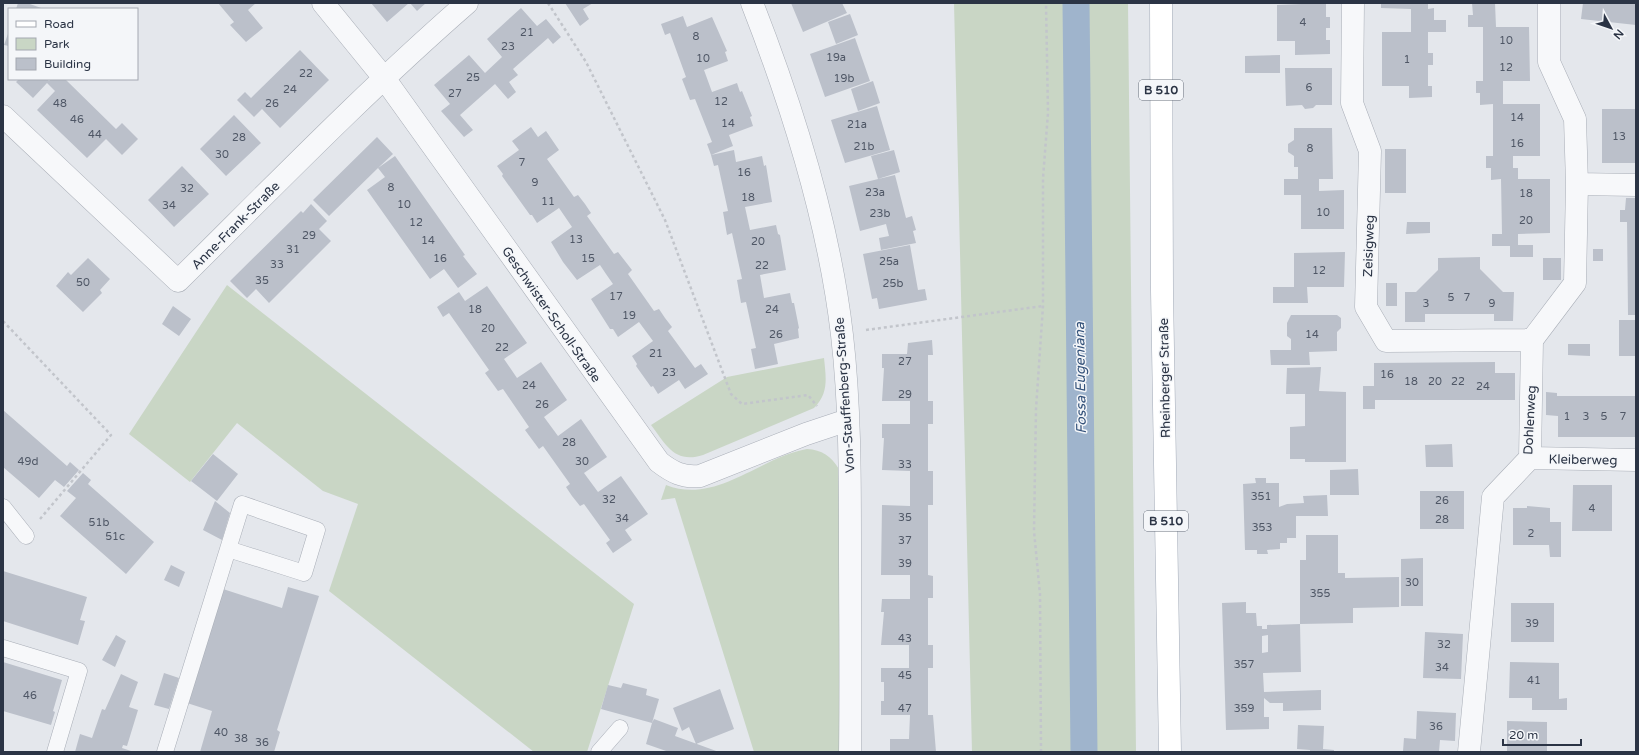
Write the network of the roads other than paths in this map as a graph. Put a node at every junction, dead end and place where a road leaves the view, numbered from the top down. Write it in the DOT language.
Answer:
graph roads {
  1 [pos="323,3"];
  2 [pos="467,3"];
  3 [pos="752,3"];
  4 [pos="1161,3"];
  5 [pos="1353,3"];
  6 [pos="1548,3"];
  7 [pos="384,78"];
  8 [pos="3,116"];
  9 [pos="1577,184"];
  10 [pos="1636,185"];
  11 [pos="1532,340"];
  12 [pos="840,423"];
  13 [pos="1530,458"];
  14 [pos="1636,460"];
  15 [pos="3,507"];
  16 [pos="26,536"];
  17 [pos="228,549"];
  18 [pos="3,648"];
  19 [pos="620,728"];
  20 [pos="55,752"];
  21 [pos="165,752"];
  22 [pos="599,752"];
  23 [pos="850,752"];
  24 [pos="1170,752"];
  25 [pos="1469,752"];
  1 -- 7 [label="street, Geschwister-Scholl-Straße"];
  2 -- 7 [label="street, Anne-Frank-Straße"];
  3 -- 12 [label="street, Von-Stauffenberg-Straße"];
  4 -- 24 [label="main road, Rheinberger Straße / B 510"];
  5 -- 11 [label="street, Zeisigweg"];
  6 -- 9 [label="street"];
  7 -- 8 [label="street, Anne-Frank-Straße"];
  7 -- 12 [label="street, Geschwister-Scholl-Straße"];
  9 -- 10 [label="street"];
  9 -- 11 [label="street"];
  11 -- 13 [label="street, Dohlenweg"];
  12 -- 23 [label="street, Von-Stauffenberg-Straße"];
  13 -- 14 [label="street, Kleiberweg"];
  13 -- 25 [label="street, Dohlenweg"];
  15 -- 16 [label="lane"];
  17 -- 17 [label="lane"];
  17 -- 21 [label="lane"];
  18 -- 20 [label="lane"];
  19 -- 22 [label="lane"];
}
